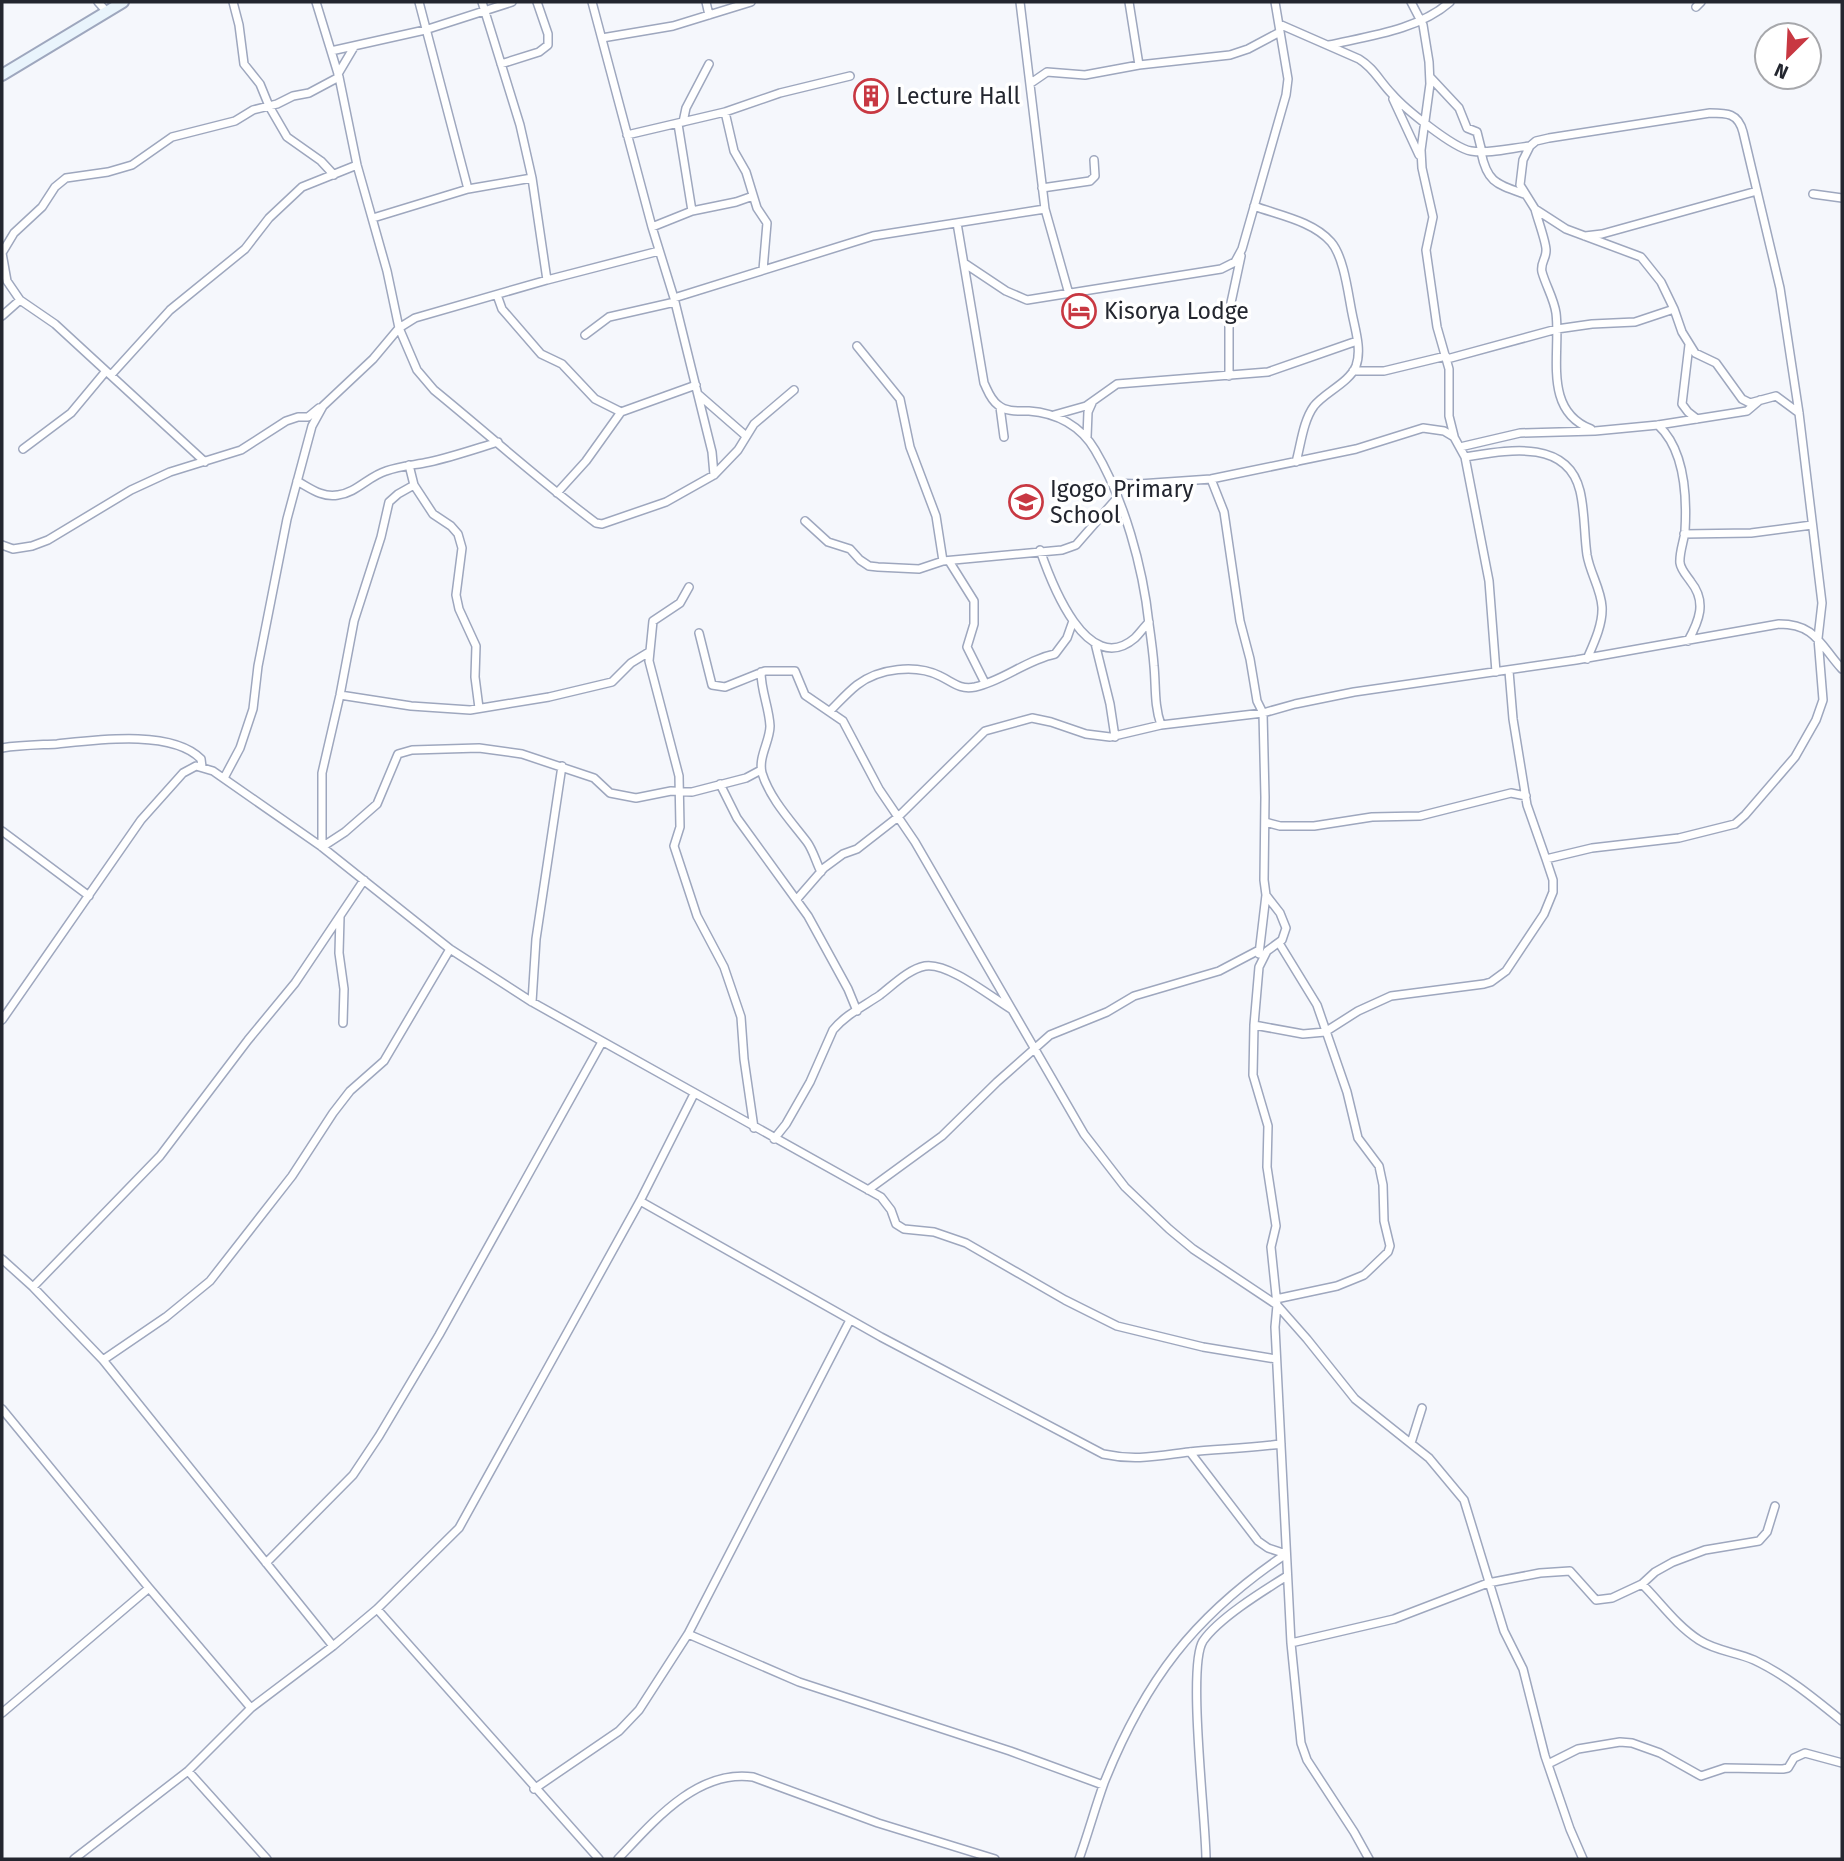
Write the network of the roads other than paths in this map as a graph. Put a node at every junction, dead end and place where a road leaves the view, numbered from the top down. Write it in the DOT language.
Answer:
graph roads {
  1 [pos="97,2"];
  2 [pos="123,2"];
  3 [pos="233,2"];
  4 [pos="316,2"];
  5 [pos="419,2"];
  6 [pos="482,2"];
  7 [pos="512,2"];
  8 [pos="537,2"];
  9 [pos="592,2"];
  10 [pos="706,2"];
  11 [pos="751,2"];
  12 [pos="1020,2"];
  13 [pos="1129,2"];
  14 [pos="1275,2"];
  15 [pos="1411,2"];
  16 [pos="1450,2"];
  17 [pos="484,11"];
  18 [pos="107,12"];
  19 [pos="709,15"];
  20 [pos="1421,21"];
  21 [pos="1280,28"];
  22 [pos="425,30"];
  23 [pos="602,38"];
  24 [pos="1328,45"];
  25 [pos="354,46"];
  26 [pos="331,51"];
  27 [pos="501,64"];
  28 [pos="709,64"];
  29 [pos="1139,65"];
  30 [pos="2,75"];
  31 [pos="338,76"];
  32 [pos="850,76"];
  33 [pos="1430,77"];
  34 [pos="1031,83"];
  35 [pos="1389,92"];
  36 [pos="269,106"];
  37 [pos="725,112"];
  38 [pos="1423,121"];
  39 [pos="680,123"];
  40 [pos="627,135"];
  41 [pos="1530,146"];
  42 [pos="1481,152"];
  43 [pos="1421,159"];
  44 [pos="1094,160"];
  45 [pos="357,165"];
  46 [pos="334,174"];
  47 [pos="532,178"];
  48 [pos="1042,188"];
  49 [pos="468,189"];
  50 [pos="1757,191"];
  51 [pos="1524,194"];
  52 [pos="1813,194"];
  53 [pos="753,196"];
  54 [pos="1842,198"];
  55 [pos="1254,206"];
  56 [pos="1045,209"];
  57 [pos="1535,209"];
  58 [pos="692,211"];
  59 [pos="373,218"];
  60 [pos="957,223"];
  61 [pos="652,227"];
  62 [pos="1584,236"];
  63 [pos="1242,249"];
  64 [pos="659,251"];
  65 [pos="2,253"];
  66 [pos="964,263"];
  67 [pos="763,270"];
  68 [pos="547,280"];
  69 [pos="1069,294"];
  70 [pos="497,295"];
  71 [pos="20,300"];
  72 [pos="675,300"];
  73 [pos="1674,309"];
  74 [pos="2,316"];
  75 [pos="399,328"];
  76 [pos="1557,329"];
  77 [pos="585,335"];
  78 [pos="1357,341"];
  79 [pos="1689,345"];
  80 [pos="857,346"];
  81 [pos="1447,357"];
  82 [pos="1353,371"];
  83 [pos="108,373"];
  84 [pos="1229,376"];
  85 [pos="696,385"];
  86 [pos="794,390"];
  87 [pos="699,396"];
  88 [pos="1094,400"];
  89 [pos="1760,400"];
  90 [pos="323,405"];
  91 [pos="1000,407"];
  92 [pos="621,412"];
  93 [pos="1799,413"];
  94 [pos="1052,415"];
  95 [pos="1698,419"];
  96 [pos="1658,425"];
  97 [pos="1595,431"];
  98 [pos="746,436"];
  99 [pos="1004,437"];
  100 [pos="1087,437"];
  101 [pos="1454,437"];
  102 [pos="498,442"];
  103 [pos="1460,447"];
  104 [pos="23,449"];
  105 [pos="1465,457"];
  106 [pos="205,462"];
  107 [pos="1296,462"];
  108 [pos="409,465"];
  109 [pos="714,475"];
  110 [pos="1211,479"];
  111 [pos="297,481"];
  112 [pos="1111,483"];
  113 [pos="414,485"];
  114 [pos="557,493"];
  115 [pos="1117,498"];
  116 [pos="805,521"];
  117 [pos="1812,525"];
  118 [pos="1684,534"];
  119 [pos="2,545"];
  120 [pos="1040,551"];
  121 [pos="946,561"];
  122 [pos="689,587"];
  123 [pos="1073,621"];
  124 [pos="1149,622"];
  125 [pos="699,633"];
  126 [pos="1084,634"];
  127 [pos="1067,638"];
  128 [pos="1818,638"];
  129 [pos="1688,641"];
  130 [pos="1095,643"];
  131 [pos="649,652"];
  132 [pos="1587,659"];
  133 [pos="1842,669"];
  134 [pos="1509,671"];
  135 [pos="761,672"];
  136 [pos="1496,672"];
  137 [pos="985,683"];
  138 [pos="340,695"];
  139 [pos="479,708"];
  140 [pos="830,711"];
  141 [pos="1263,713"];
  142 [pos="1161,725"];
  143 [pos="1115,737"];
  144 [pos="2,748"];
  145 [pos="562,766"];
  146 [pos="202,767"];
  147 [pos="761,770"];
  148 [pos="224,778"];
  149 [pos="720,784"];
  150 [pos="680,791"];
  151 [pos="1526,796"];
  152 [pos="898,817"];
  153 [pos="1265,822"];
  154 [pos="2,831"];
  155 [pos="322,847"];
  156 [pos="1546,859"];
  157 [pos="821,872"];
  158 [pos="364,880"];
  159 [pos="1266,895"];
  160 [pos="89,896"];
  161 [pos="797,900"];
  162 [pos="340,916"];
  163 [pos="1279,943"];
  164 [pos="450,949"];
  165 [pos="1259,950"];
  166 [pos="1259,967"];
  167 [pos="532,1002"];
  168 [pos="858,1011"];
  169 [pos="1014,1011"];
  170 [pos="2,1020"];
  171 [pos="343,1023"];
  172 [pos="1254,1025"];
  173 [pos="1326,1031"];
  174 [pos="602,1042"];
  175 [pos="1035,1047"];
  176 [pos="694,1094"];
  177 [pos="754,1128"];
  178 [pos="774,1139"];
  179 [pos="868,1190"];
  180 [pos="640,1201"];
  181 [pos="2,1259"];
  182 [pos="33,1287"];
  183 [pos="1276,1302"];
  184 [pos="850,1320"];
  185 [pos="1276,1359"];
  186 [pos="103,1360"];
  187 [pos="1422,1408"];
  188 [pos="2,1409"];
  189 [pos="1411,1443"];
  190 [pos="1281,1444"];
  191 [pos="1189,1452"];
  192 [pos="1775,1506"];
  193 [pos="1286,1555"];
  194 [pos="266,1563"];
  195 [pos="1287,1576"];
  196 [pos="1488,1583"];
  197 [pos="1642,1584"];
  198 [pos="149,1588"];
  199 [pos="377,1609"];
  200 [pos="688,1634"];
  201 [pos="1291,1643"];
  202 [pos="334,1646"];
  203 [pos="251,1708"];
  204 [pos="2,1713"];
  205 [pos="1842,1721"];
  206 [pos="1842,1763"];
  207 [pos="1548,1764"];
  208 [pos="188,1771"];
  209 [pos="1103,1785"];
  210 [pos="534,1789"];
  211 [pos="74,1859"];
  212 [pos="267,1859"];
  213 [pos="599,1859"];
  214 [pos="618,1859"];
  215 [pos="995,1859"];
  216 [pos="1079,1859"];
  217 [pos="1206,1859"];
  218 [pos="1369,1859"];
  219 [pos="1583,1859"];
  1 -- 18 [label="street"];
  2 -- 18 [label="main road"];
  3 -- 36 [label="street"];
  4 -- 26 [label="street"];
  5 -- 22 [label="street"];
  6 -- 17 [label="street"];
  7 -- 17 [label="street"];
  8 -- 27 [label="street"];
  9 -- 23 [label="street"];
  10 -- 19 [label="street"];
  11 -- 19 [label="street"];
  12 -- 34 [label="street"];
  13 -- 29 [label="street"];
  14 -- 21 [label="street"];
  15 -- 20 [label="street"];
  16 -- 20 [label="street"];
  17 -- 22 [label="street"];
  17 -- 27 [label="street"];
  18 -- 30 [label="main road"];
  19 -- 23 [label="street"];
  20 -- 24 [label="street"];
  20 -- 33 [label="street"];
  21 -- 24 [label="street"];
  21 -- 29 [label="street"];
  21 -- 55 [label="street"];
  22 -- 25 [label="street"];
  22 -- 49 [label="street"];
  23 -- 40 [label="street"];
  24 -- 35 [label="street"];
  25 -- 26 [label="street"];
  25 -- 31 [label="street"];
  26 -- 31 [label="street"];
  27 -- 47 [label="street"];
  28 -- 39 [label="street"];
  29 -- 34 [label="street"];
  31 -- 36 [label="street"];
  31 -- 45 [label="street"];
  32 -- 37 [label="street"];
  33 -- 38 [label="street"];
  33 -- 42 [label="street"];
  34 -- 48 [label="street"];
  35 -- 38 [label="street"];
  35 -- 43 [label="street"];
  36 -- 46 [label="street"];
  36 -- 65 [label="street"];
  37 -- 39 [label="street"];
  37 -- 53 [label="street"];
  38 -- 42 [label="street"];
  38 -- 43 [label="street"];
  39 -- 40 [label="street"];
  39 -- 58 [label="street"];
  40 -- 61 [label="street"];
  41 -- 42 [label="street"];
  41 -- 50 [label="street"];
  41 -- 51 [label="street"];
  42 -- 51 [label="street"];
  43 -- 81 [label="street"];
  44 -- 48 [label="street"];
  45 -- 46 [label="street"];
  45 -- 59 [label="street"];
  46 -- 83 [label="street"];
  47 -- 49 [label="street"];
  47 -- 68 [label="street"];
  48 -- 56 [label="street"];
  49 -- 59 [label="street"];
  50 -- 62 [label="street"];
  50 -- 93 [label="street"];
  51 -- 57 [label="street"];
  52 -- 54 [label="street"];
  53 -- 58 [label="street"];
  53 -- 67 [label="street"];
  55 -- 63 [label="street"];
  55 -- 78 [label="street"];
  56 -- 60 [label="street"];
  56 -- 69 [label="street"];
  57 -- 62 [label="street"];
  57 -- 76 [label="street"];
  58 -- 61 [label="street"];
  59 -- 75 [label="street"];
  60 -- 66 [label="street"];
  60 -- 67 [label="street"];
  61 -- 64 [label="street"];
  62 -- 73 [label="street"];
  63 -- 69 [label="street"];
  63 -- 84 [label="street"];
  64 -- 68 [label="street"];
  64 -- 72 [label="street"];
  65 -- 71 [label="street"];
  66 -- 69 [label="street"];
  66 -- 91 [label="street"];
  67 -- 72 [label="street"];
  68 -- 70 [label="street"];
  70 -- 75 [label="street"];
  70 -- 92 [label="street"];
  71 -- 74 [label="street"];
  71 -- 83 [label="street"];
  72 -- 77 [label="street"];
  72 -- 85 [label="street"];
  73 -- 76 [label="street"];
  73 -- 79 [label="street"];
  75 -- 90 [label="street"];
  75 -- 102 [label="street"];
  76 -- 81 [label="street"];
  76 -- 97 [label="street"];
  78 -- 82 [label="street"];
  78 -- 84 [label="street"];
  79 -- 89 [label="street"];
  79 -- 95 [label="street"];
  80 -- 121 [label="street"];
  81 -- 82 [label="street"];
  81 -- 101 [label="street"];
  82 -- 107 [label="street"];
  83 -- 104 [label="street"];
  83 -- 106 [label="street"];
  84 -- 88 [label="street"];
  85 -- 87 [label="street"];
  85 -- 92 [label="street"];
  86 -- 98 [label="street"];
  87 -- 98 [label="street"];
  87 -- 109 [label="street"];
  88 -- 94 [label="street"];
  88 -- 100 [label="street"];
  89 -- 93 [label="street"];
  89 -- 95 [label="street"];
  90 -- 106 [label="street"];
  90 -- 111 [label="street"];
  91 -- 94 [label="street"];
  91 -- 99 [label="street"];
  92 -- 114 [label="street"];
  93 -- 117 [label="street"];
  94 -- 100 [label="street"];
  95 -- 96 [label="street"];
  96 -- 97 [label="street"];
  96 -- 118 [label="street"];
  97 -- 103 [label="street"];
  98 -- 109 [label="street"];
  100 -- 112 [label="street"];
  101 -- 103 [label="street"];
  101 -- 107 [label="street"];
  102 -- 108 [label="street"];
  102 -- 114 [label="street"];
  103 -- 105 [label="street"];
  105 -- 132 [label="street"];
  105 -- 136 [label="street"];
  106 -- 119 [label="street"];
  107 -- 110 [label="street"];
  108 -- 111 [label="street"];
  108 -- 113 [label="street"];
  109 -- 114 [label="street"];
  110 -- 112 [label="street"];
  110 -- 141 [label="street"];
  111 -- 148 [label="street"];
  112 -- 115 [label="street"];
  113 -- 138 [label="street"];
  113 -- 139 [label="street"];
  115 -- 120 [label="street"];
  115 -- 124 [label="street"];
  116 -- 121 [label="street"];
  117 -- 118 [label="street"];
  117 -- 128 [label="street"];
  118 -- 129 [label="street"];
  120 -- 121 [label="street"];
  120 -- 123 [label="street"];
  121 -- 137 [label="street"];
  122 -- 131 [label="street"];
  123 -- 126 [label="street"];
  123 -- 127 [label="street"];
  124 -- 130 [label="street"];
  124 -- 142 [label="street"];
  125 -- 135 [label="street"];
  126 -- 127 [label="street"];
  126 -- 130 [label="street"];
  127 -- 137 [label="street"];
  128 -- 129 [label="street"];
  128 -- 133 [label="street"];
  128 -- 156 [label="street"];
  129 -- 132 [label="street"];
  130 -- 143 [label="street"];
  131 -- 139 [label="street"];
  131 -- 150 [label="street"];
  132 -- 134 [label="street"];
  134 -- 136 [label="street"];
  134 -- 151 [label="street"];
  135 -- 140 [label="street"];
  135 -- 147 [label="street"];
  136 -- 141 [label="street"];
  137 -- 140 [label="street"];
  138 -- 139 [label="street"];
  138 -- 155 [label="street"];
  140 -- 152 [label="street"];
  141 -- 142 [label="street"];
  141 -- 153 [label="street"];
  142 -- 143 [label="street"];
  143 -- 152 [label="street"];
  144 -- 146 [label="street"];
  145 -- 150 [label="street"];
  145 -- 155 [label="street"];
  145 -- 167 [label="street"];
  146 -- 148 [label="street"];
  146 -- 160 [label="street"];
  147 -- 149 [label="street"];
  147 -- 157 [label="street"];
  148 -- 155 [label="street"];
  149 -- 150 [label="street"];
  149 -- 161 [label="street"];
  150 -- 177 [label="street"];
  151 -- 153 [label="street"];
  151 -- 156 [label="street"];
  152 -- 157 [label="street"];
  152 -- 169 [label="street"];
  153 -- 159 [label="street"];
  154 -- 160 [label="street"];
  155 -- 158 [label="street"];
  156 -- 173 [label="street"];
  157 -- 161 [label="street"];
  158 -- 162 [label="street"];
  158 -- 164 [label="street"];
  159 -- 163 [label="street"];
  159 -- 165 [label="street"];
  160 -- 170 [label="street"];
  161 -- 168 [label="street"];
  162 -- 171 [label="street"];
  162 -- 182 [label="street"];
  163 -- 166 [label="street"];
  163 -- 173 [label="street"];
  164 -- 167 [label="street"];
  164 -- 186 [label="street"];
  165 -- 166 [label="street"];
  165 -- 175 [label="street"];
  166 -- 172 [label="street"];
  167 -- 174 [label="street"];
  168 -- 169 [label="street"];
  168 -- 178 [label="street"];
  169 -- 175 [label="street"];
  172 -- 173 [label="street"];
  172 -- 183 [label="street"];
  173 -- 183 [label="street"];
  174 -- 176 [label="street"];
  174 -- 194 [label="street"];
  175 -- 179 [label="street"];
  175 -- 183 [label="street"];
  176 -- 177 [label="street"];
  176 -- 180 [label="street"];
  177 -- 178 [label="street"];
  178 -- 179 [label="street"];
  179 -- 185 [label="street"];
  180 -- 184 [label="street"];
  180 -- 199 [label="street"];
  181 -- 182 [label="street"];
  182 -- 186 [label="street"];
  183 -- 185 [label="street"];
  183 -- 189 [label="street"];
  184 -- 191 [label="street"];
  184 -- 200 [label="street"];
  185 -- 190 [label="street"];
  186 -- 194 [label="street"];
  187 -- 189 [label="street"];
  188 -- 198 [label="street"];
  189 -- 196 [label="street"];
  190 -- 191 [label="street"];
  190 -- 193 [label="street"];
  191 -- 193 [label="street"];
  192 -- 197 [label="street"];
  193 -- 195 [label="street"];
  193 -- 209 [label="street"];
  194 -- 202 [label="street"];
  195 -- 201 [label="street"];
  195 -- 217 [label="street"];
  196 -- 197 [label="street"];
  196 -- 201 [label="street"];
  196 -- 207 [label="street"];
  197 -- 205 [label="street"];
  198 -- 203 [label="street"];
  198 -- 204 [label="street"];
  199 -- 202 [label="street"];
  199 -- 210 [label="street"];
  200 -- 209 [label="street"];
  200 -- 210 [label="street"];
  201 -- 218 [label="street"];
  202 -- 203 [label="street"];
  203 -- 208 [label="street"];
  206 -- 207 [label="street"];
  207 -- 219 [label="street"];
  208 -- 211 [label="street"];
  208 -- 212 [label="street"];
  209 -- 216 [label="street"];
  210 -- 213 [label="street"];
  214 -- 215 [label="street"];
}
